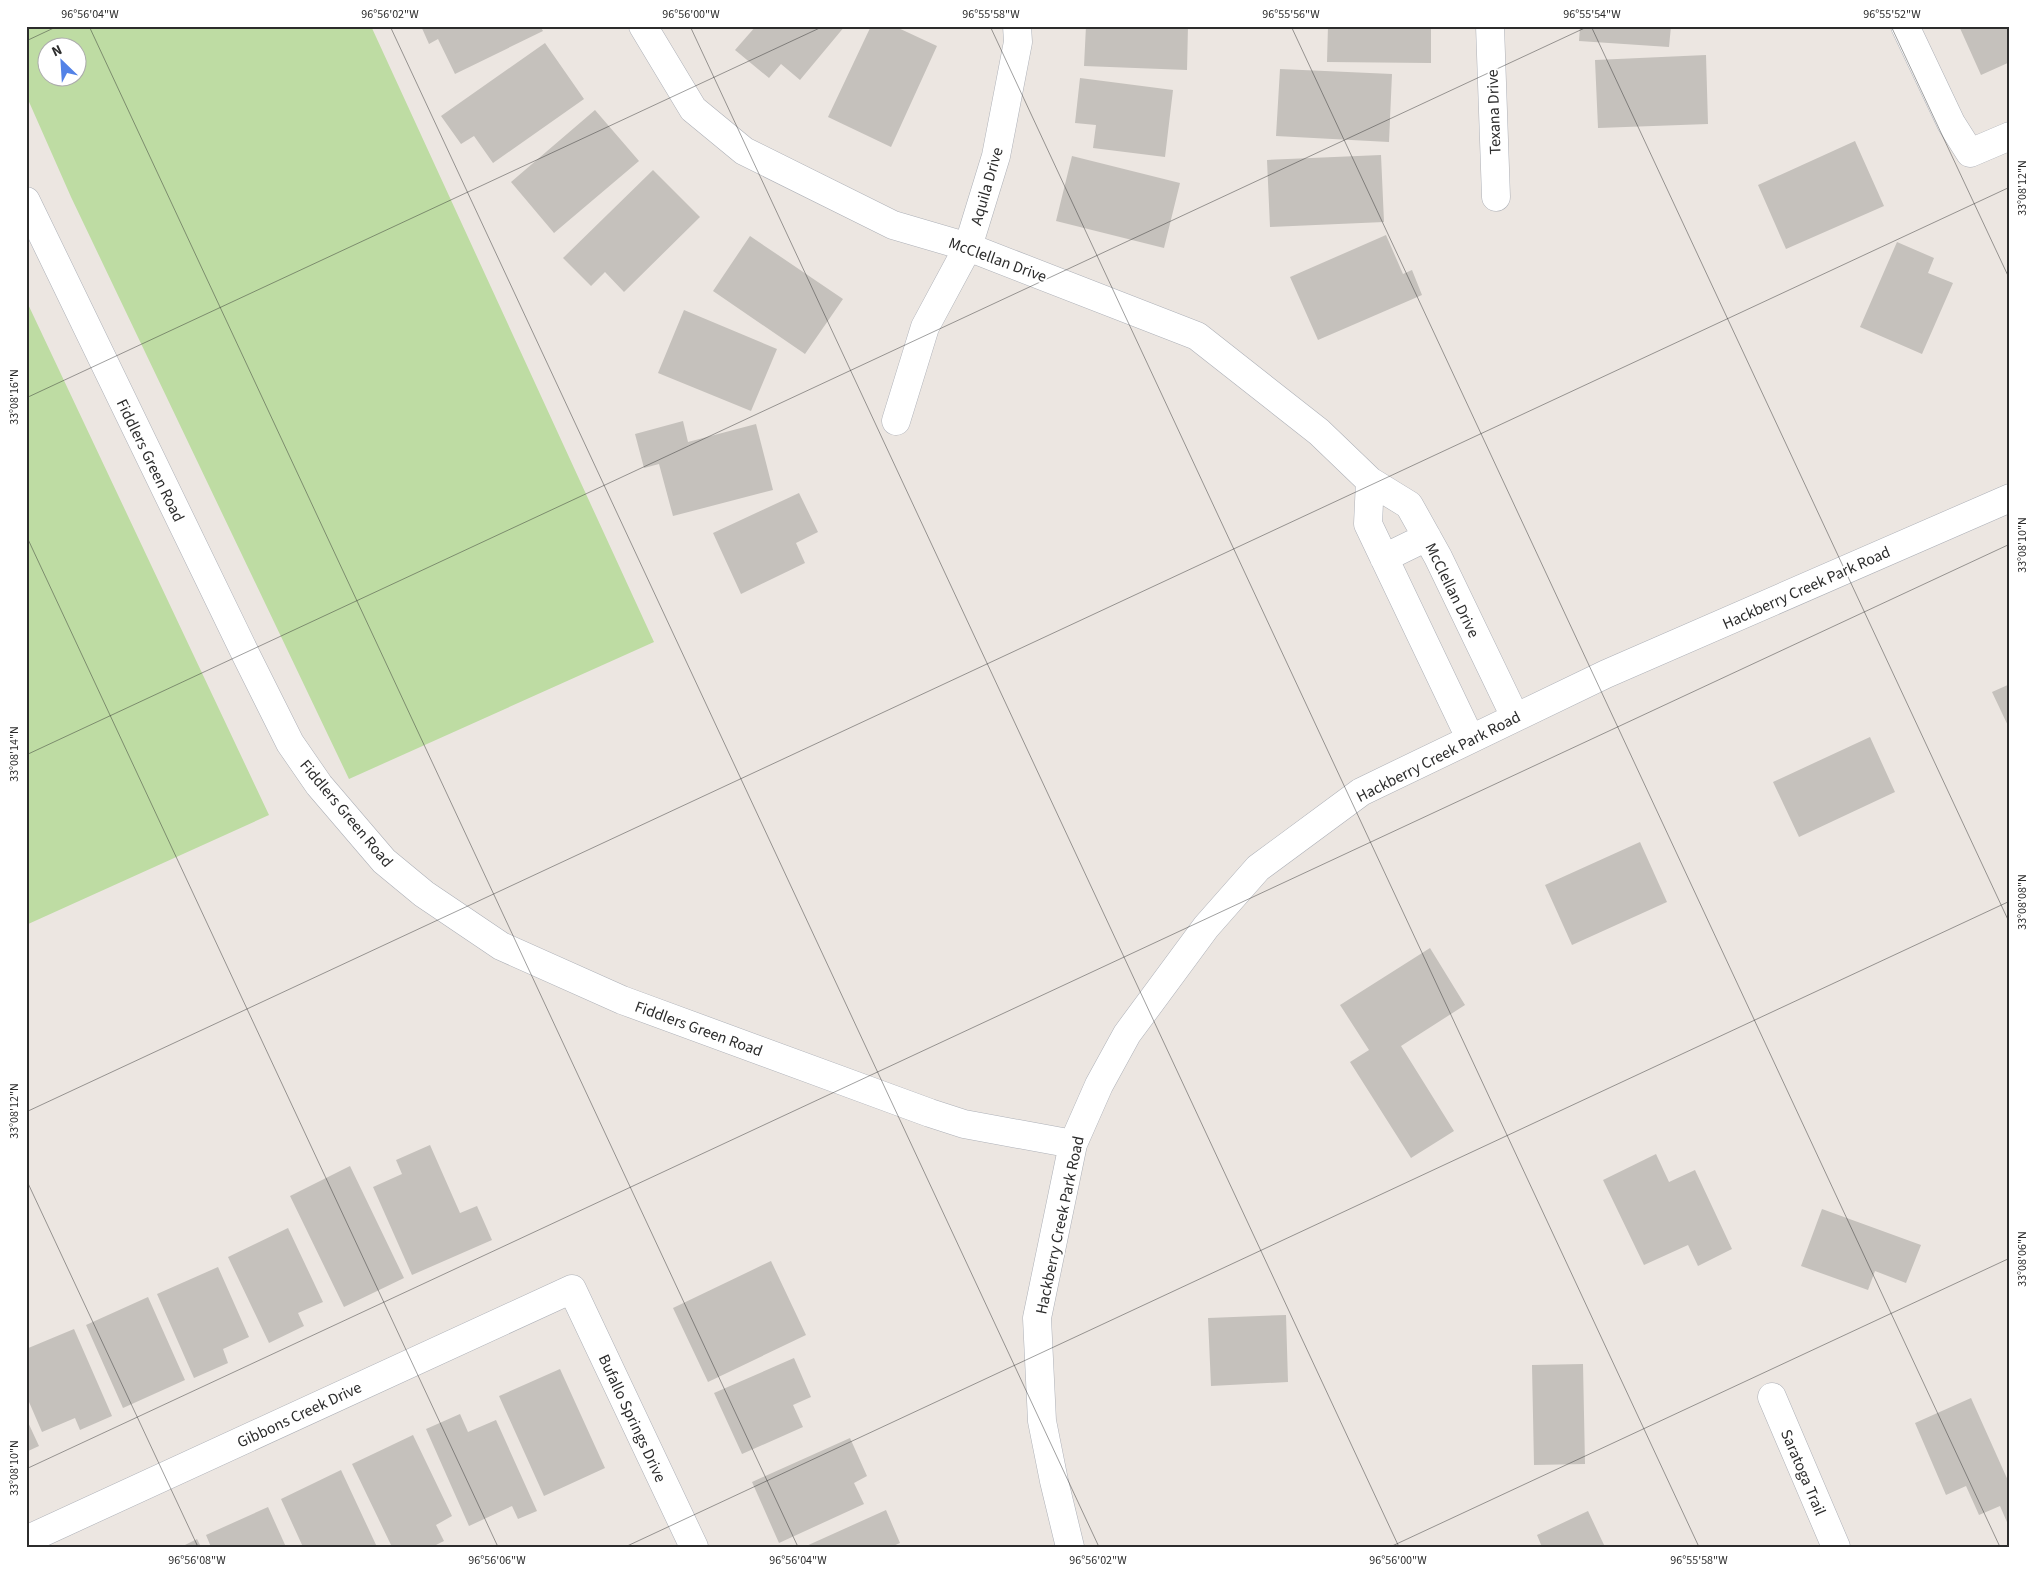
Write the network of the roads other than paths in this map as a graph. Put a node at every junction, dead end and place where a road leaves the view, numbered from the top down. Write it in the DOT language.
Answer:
graph roads {
  1 [pos="643,26"];
  2 [pos="1017,26"];
  3 [pos="1490,26"];
  4 [pos="1905,26"];
  5 [pos="2010,136"];
  6 [pos="1496,197"];
  7 [pos="26,201"];
  8 [pos="968,247"];
  9 [pos="896,421"];
  10 [pos="1370,481"];
  11 [pos="2010,498"];
  12 [pos="1427,537"];
  13 [pos="1384,558"];
  14 [pos="1515,717"];
  15 [pos="1470,738"];
  16 [pos="1074,1144"];
  17 [pos="572,1289"];
  18 [pos="1772,1397"];
  19 [pos="26,1540"];
  20 [pos="694,1547"];
  21 [pos="1070,1547"];
  22 [pos="1836,1547"];
  1 -- 8 [label="street, McClellan Drive"];
  2 -- 8 [label="street, Aquila Drive"];
  3 -- 6 [label="street, Texana Drive"];
  4 -- 5 [label="street"];
  7 -- 16 [label="street, Fiddlers Green Road"];
  8 -- 9 [label="street, Aquila Drive"];
  8 -- 10 [label="street, McClellan Drive"];
  10 -- 12 [label="street, McClellan Drive"];
  10 -- 13 [label="street"];
  11 -- 14 [label="street, Hackberry Creek Park Road"];
  12 -- 13 [label="street"];
  12 -- 14 [label="street, McClellan Drive"];
  13 -- 15 [label="street"];
  14 -- 15 [label="street, Hackberry Creek Park Road"];
  15 -- 16 [label="street, Hackberry Creek Park Road"];
  16 -- 21 [label="street, Hackberry Creek Park Road"];
  17 -- 19 [label="street, Gibbons Creek Drive"];
  17 -- 20 [label="street, Bufallo Springs Drive"];
  18 -- 22 [label="street, Saratoga Trail"];
}
